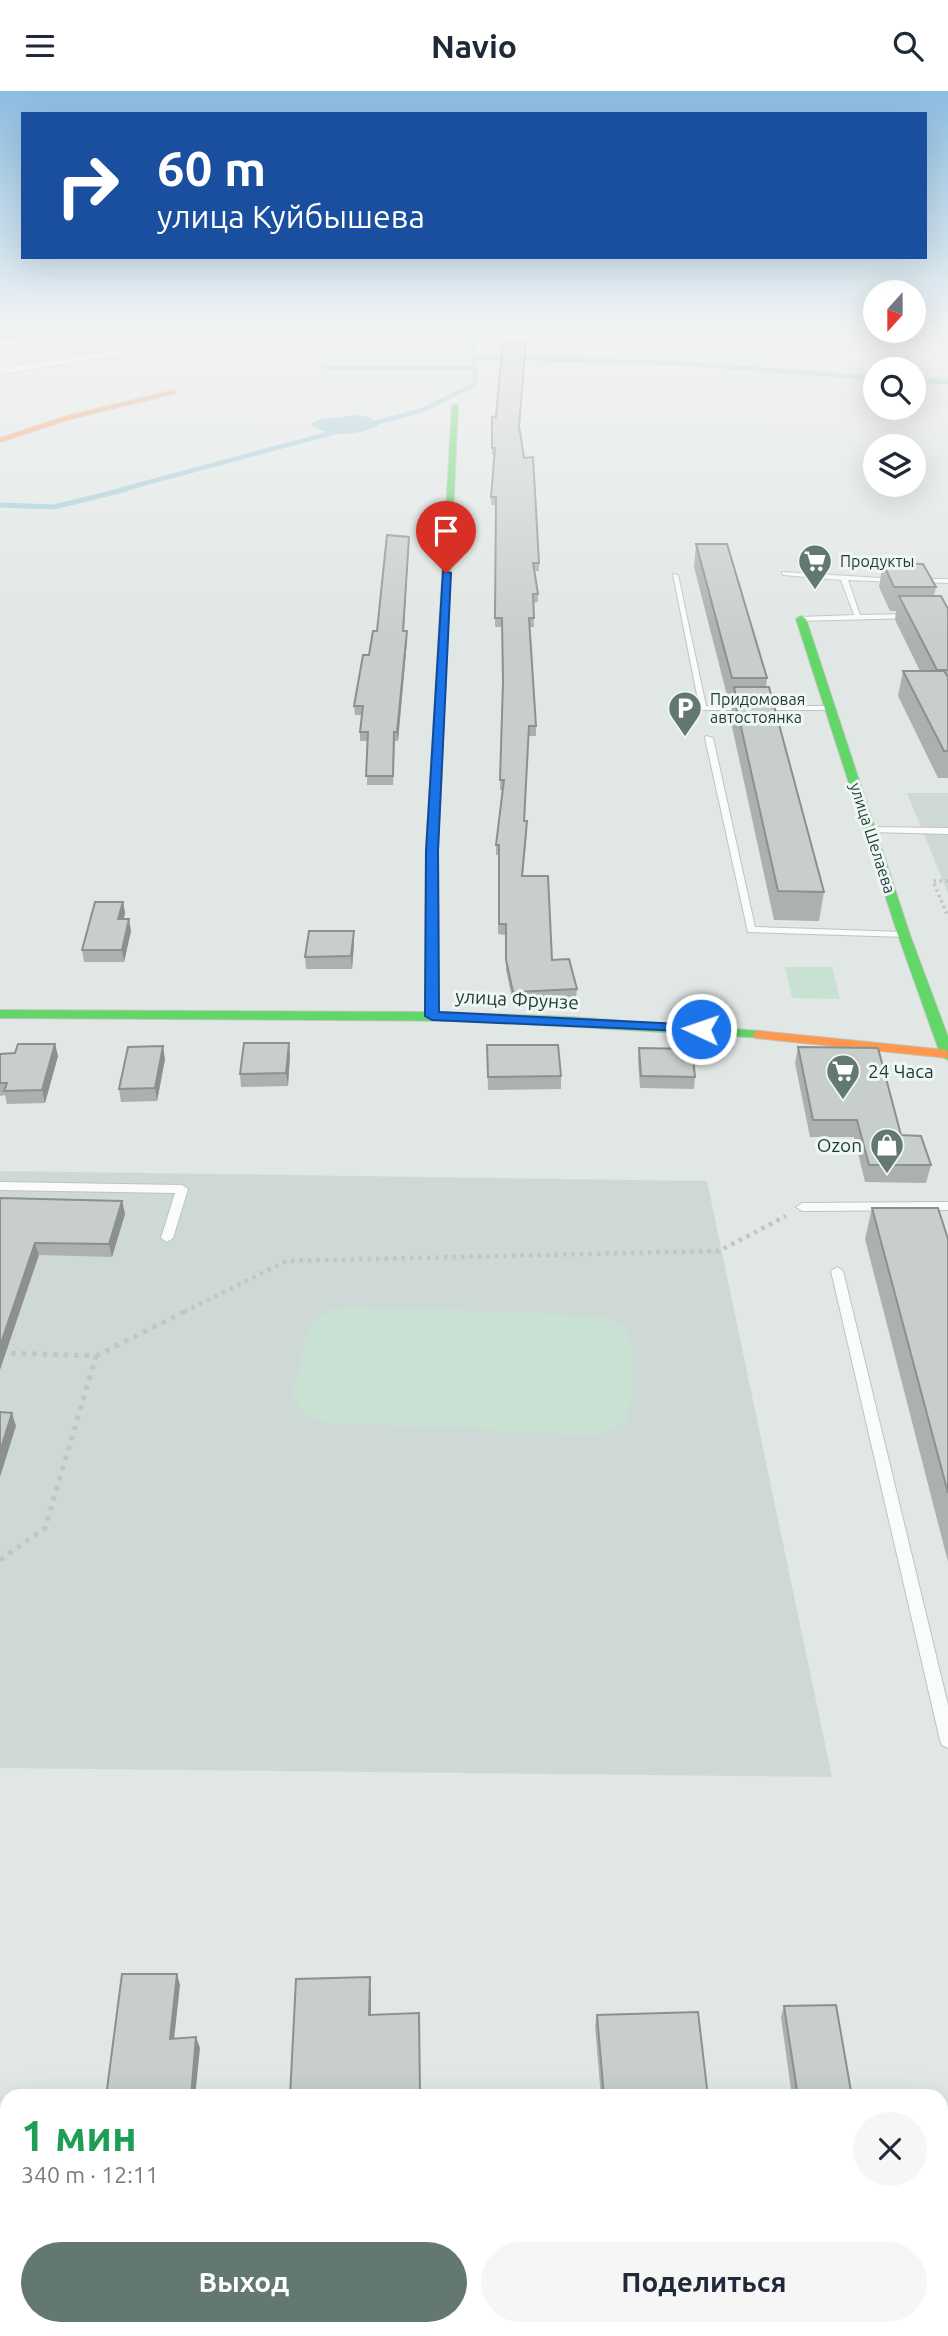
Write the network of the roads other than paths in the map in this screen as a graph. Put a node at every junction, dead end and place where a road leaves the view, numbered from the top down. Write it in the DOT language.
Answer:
graph roads {
  1 [pos="19,434"];
  2 [pos="454,434"];
  3 [pos="0,440"];
  4 [pos="784,573"];
  5 [pos="675,575"];
  6 [pos="845,578"];
  7 [pos="948,581"];
  8 [pos="857,615"];
  9 [pos="922,616"];
  10 [pos="801,618"];
  11 [pos="828,708"];
  12 [pos="709,738"];
  13 [pos="872,830"];
  14 [pos="948,831"];
  15 [pos="904,935"];
  16 [pos="0,1014"];
  17 [pos="432,1016"];
  18 [pos="948,1055"];
  19 [pos="0,1187"];
  20 [pos="948,1206"];
  21 [pos="802,1207"];
  22 [pos="167,1238"];
  23 [pos="837,1271"];
  24 [pos="948,1740"];
  1 -- 3 [label="street"];
  2 -- 17 [label="street"];
  4 -- 6 [label="lane"];
  5 -- 11 [label="lane"];
  6 -- 7 [label="lane"];
  6 -- 8 [label="lane"];
  8 -- 9 [label="lane"];
  8 -- 10 [label="lane"];
  10 -- 11 [label="street, улица Шелаева"];
  11 -- 13 [label="street, улица Шелаева"];
  12 -- 15 [label="lane"];
  13 -- 14 [label="lane"];
  13 -- 15 [label="street, улица Шелаева"];
  15 -- 18 [label="street, улица Шелаева"];
  16 -- 17 [label="street, улица Фрунзе"];
  17 -- 18 [label="street, улица Фрунзе"];
  19 -- 22 [label="lane"];
  20 -- 21 [label="lane"];
  23 -- 24 [label="lane"];
}
